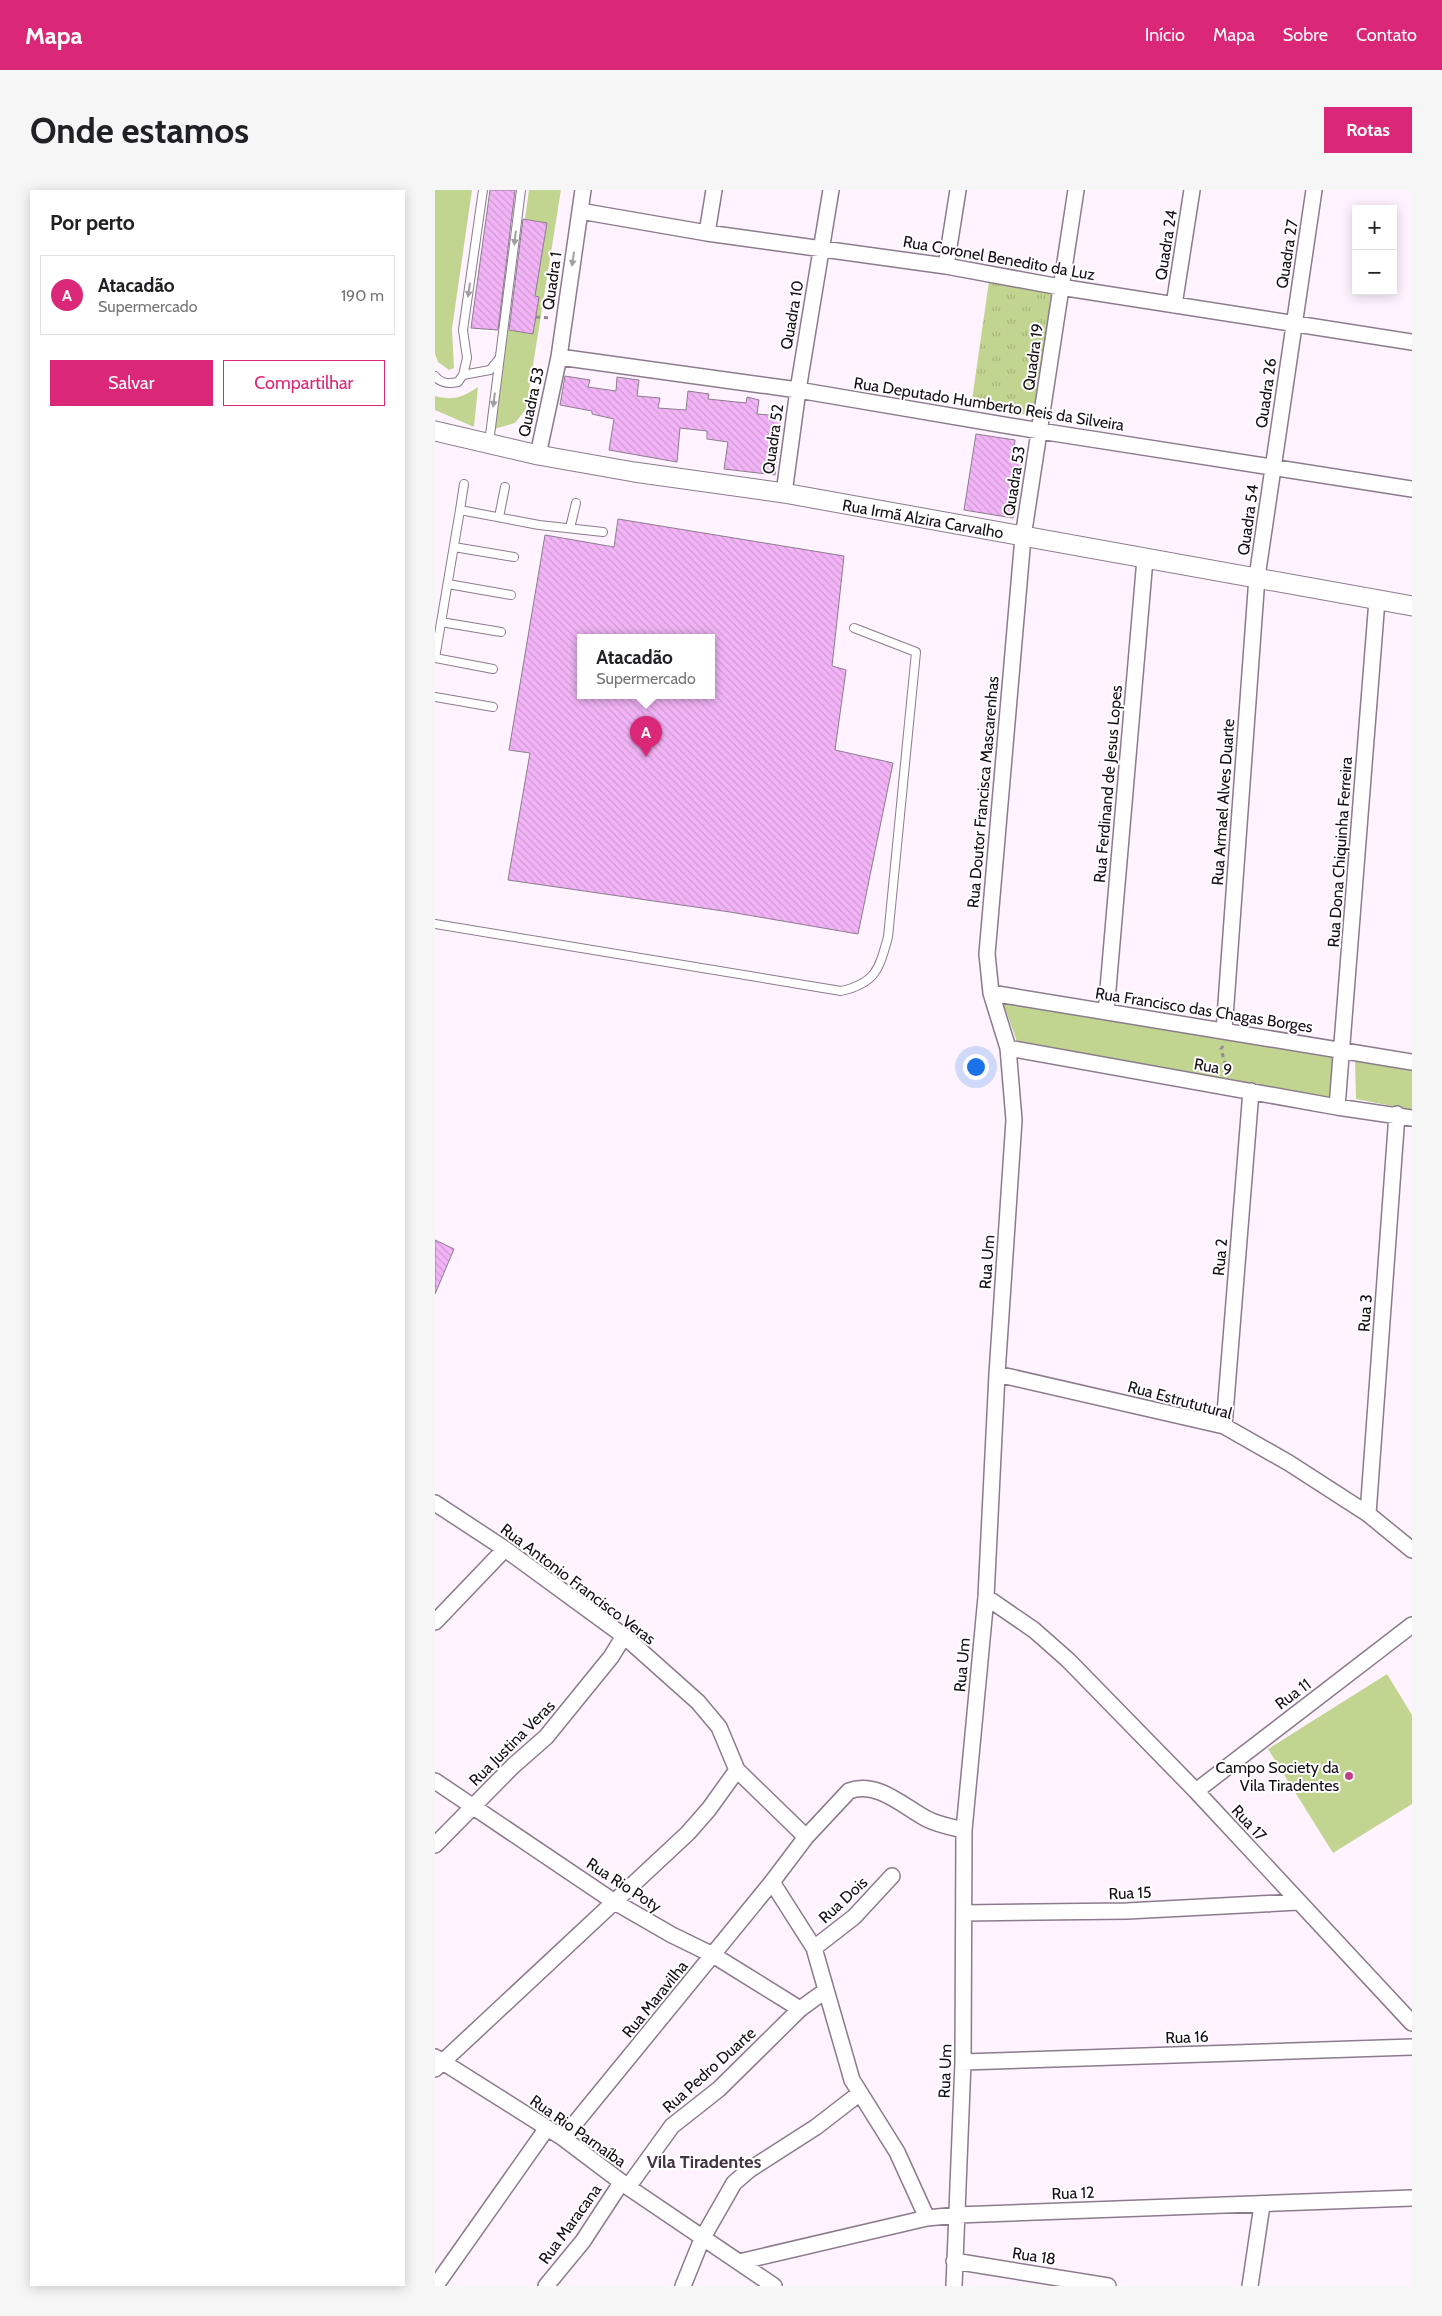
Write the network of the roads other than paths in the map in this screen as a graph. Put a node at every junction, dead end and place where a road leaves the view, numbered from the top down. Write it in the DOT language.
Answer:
graph roads {
  1 [pos="483,190"];
  2 [pos="521,190"];
  3 [pos="583,190"];
  4 [pos="713,190"];
  5 [pos="831,190"];
  6 [pos="958,190"];
  7 [pos="1076,190"];
  8 [pos="1192,190"];
  9 [pos="1315,190"];
  10 [pos="580,211"];
  11 [pos="707,233"];
  12 [pos="822,247"];
  13 [pos="946,266"];
  14 [pos="1061,287"];
  15 [pos="1174,305"];
  16 [pos="1294,324"];
  17 [pos="1412,342"];
  18 [pos="559,357"];
  19 [pos="499,359"];
  20 [pos="463,375"];
  21 [pos="435,376"];
  22 [pos="798,390"];
  23 [pos="435,431"];
  24 [pos="1041,431"];
  25 [pos="489,444"];
  26 [pos="538,455"];
  27 [pos="1273,468"];
  28 [pos="464,484"];
  29 [pos="505,488"];
  30 [pos="1412,489"];
  31 [pos="783,493"];
  32 [pos="576,503"];
  33 [pos="460,510"];
  34 [pos="499,517"];
  35 [pos="570,528"];
  36 [pos="603,532"];
  37 [pos="1023,537"];
  38 [pos="454,547"];
  39 [pos="514,557"];
  40 [pos="1145,558"];
  41 [pos="1257,577"];
  42 [pos="448,584"];
  43 [pos="511,595"];
  44 [pos="1377,600"];
  45 [pos="1412,606"];
  46 [pos="441,622"];
  47 [pos="854,628"];
  48 [pos="501,632"];
  49 [pos="435,658"];
  50 [pos="493,669"];
  51 [pos="435,697"];
  52 [pos="493,707"];
  53 [pos="435,924"];
  54 [pos="991,993"];
  55 [pos="1106,1012"];
  56 [pos="1224,1031"];
  57 [pos="1007,1048"];
  58 [pos="1342,1050"];
  59 [pos="1412,1062"];
  60 [pos="1251,1091"];
  61 [pos="1337,1107"];
  62 [pos="1405,1116"];
  63 [pos="997,1374"];
  64 [pos="1223,1426"];
  65 [pos="435,1503"];
  66 [pos="1368,1514"];
  67 [pos="505,1548"];
  68 [pos="1412,1550"];
  69 [pos="986,1597"];
  70 [pos="435,1622"];
  71 [pos="1412,1625"];
  72 [pos="624,1636"];
  73 [pos="737,1770"];
  74 [pos="435,1781"];
  75 [pos="1195,1791"];
  76 [pos="473,1808"];
  77 [pos="964,1830"];
  78 [pos="806,1837"];
  79 [pos="435,1845"];
  80 [pos="892,1876"];
  81 [pos="773,1882"];
  82 [pos="613,1901"];
  83 [pos="1298,1902"];
  84 [pos="964,1913"];
  85 [pos="814,1948"];
  86 [pos="713,1955"];
  87 [pos="825,1991"];
  88 [pos="800,2009"];
  89 [pos="1412,2023"];
  90 [pos="1412,2047"];
  91 [pos="963,2062"];
  92 [pos="437,2063"];
  93 [pos="860,2093"];
  94 [pos="547,2128"];
  95 [pos="563,2138"];
  96 [pos="624,2185"];
  97 [pos="1412,2198"];
  98 [pos="1262,2205"];
  99 [pos="957,2214"];
  100 [pos="927,2218"];
  101 [pos="702,2239"];
  102 [pos="739,2262"];
  103 [pos="954,2262"];
  104 [pos="440,2282"];
  105 [pos="546,2286"];
  106 [pos="683,2286"];
  107 [pos="774,2286"];
  108 [pos="954,2286"];
  109 [pos="1108,2286"];
  110 [pos="1250,2286"];
  1 -- 20 [label="lane, one-way"];
  2 -- 19 [label="lane, one-way"];
  3 -- 10 [label="street, Quadra 1"];
  4 -- 11 [label="street"];
  5 -- 12 [label="street, Quadra 10"];
  6 -- 13 [label="street"];
  7 -- 14 [label="street, Quadra 19"];
  8 -- 15 [label="street, Quadra 24"];
  9 -- 16 [label="street, Quadra 27"];
  10 -- 11 [label="street, Rua Coronel Benedito da Luz"];
  10 -- 18 [label="street, Quadra 1, one-way"];
  11 -- 12 [label="street, Rua Coronel Benedito da Luz"];
  12 -- 13 [label="street, Rua Coronel Benedito da Luz"];
  12 -- 22 [label="street, Quadra 10"];
  13 -- 14 [label="street, Rua Coronel Benedito da Luz"];
  14 -- 15 [label="street, Rua Coronel Benedito da Luz"];
  14 -- 24 [label="street, Quadra 19"];
  15 -- 16 [label="street, Rua Coronel Benedito da Luz"];
  16 -- 17 [label="street, Rua Coronel Benedito da Luz"];
  16 -- 27 [label="street, Quadra 26"];
  18 -- 22 [label="street, Rua Deputado Humberto Reis da Silveira"];
  18 -- 26 [label="street, Quadra 53"];
  19 -- 20 [label="lane"];
  19 -- 25 [label="lane, one-way"];
  20 -- 21 [label="lane"];
  22 -- 24 [label="street, Rua Deputado Humberto Reis da Silveira"];
  22 -- 31 [label="street, Quadra 52"];
  23 -- 25 [label="street, Rua Irmã Alzira Carvalho"];
  24 -- 27 [label="street, Rua Deputado Humberto Reis da Silveira"];
  24 -- 37 [label="street, Quadra 53"];
  25 -- 26 [label="street, Rua Irmã Alzira Carvalho"];
  26 -- 31 [label="street, Rua Irmã Alzira Carvalho"];
  27 -- 30 [label="street, Rua Deputado Humberto Reis da Silveira"];
  27 -- 41 [label="street, Quadra 54"];
  28 -- 33 [label="lane"];
  29 -- 34 [label="lane"];
  31 -- 37 [label="street, Rua Irmã Alzira Carvalho"];
  32 -- 35 [label="lane"];
  33 -- 34 [label="lane"];
  33 -- 38 [label="lane"];
  34 -- 35 [label="lane"];
  35 -- 36 [label="lane"];
  37 -- 40 [label="street, Rua Irmã Alzira Carvalho"];
  37 -- 54 [label="street, Rua Doutor Francisca Mascarenhas"];
  38 -- 39 [label="lane"];
  38 -- 42 [label="lane"];
  40 -- 41 [label="street, Rua Irmã Alzira Carvalho"];
  40 -- 55 [label="street, Rua Ferdinand de Jesus Lopes"];
  41 -- 44 [label="street, Rua Irmã Alzira Carvalho"];
  41 -- 56 [label="street, Rua Armael Alves Duarte"];
  42 -- 43 [label="lane"];
  42 -- 46 [label="lane"];
  44 -- 45 [label="street, Rua Irmã Alzira Carvalho"];
  44 -- 58 [label="street, Rua Dona Chiquinha Ferreira"];
  46 -- 48 [label="lane"];
  46 -- 49 [label="lane"];
  47 -- 53 [label="lane"];
  49 -- 50 [label="lane"];
  51 -- 52 [label="lane"];
  54 -- 55 [label="street, Rua Francisco das Chagas Borges"];
  54 -- 57 [label="street, Rua Doutor Francisca Mascarenhas"];
  55 -- 56 [label="street, Rua Francisco das Chagas Borges"];
  56 -- 58 [label="street, Rua Francisco das Chagas Borges"];
  57 -- 60 [label="street, Rua 9"];
  57 -- 63 [label="street, Rua Um"];
  58 -- 59 [label="street, Rua Francisco das Chagas Borges"];
  58 -- 61 [label="street, Rua Dona Chiquinha Ferreira"];
  60 -- 61 [label="street, Rua 9"];
  60 -- 64 [label="street, Rua 2"];
  61 -- 62 [label="street, Rua 9"];
  62 -- 66 [label="street, Rua 3"];
  63 -- 64 [label="street, Rua Estrututural"];
  63 -- 69 [label="street, Rua Um"];
  64 -- 66 [label="street, Rua Estrututural"];
  65 -- 67 [label="street, Rua Antonio Francisco Veras"];
  66 -- 68 [label="street, Rua Estrututural"];
  67 -- 70 [label="street"];
  67 -- 72 [label="street, Rua Antonio Francisco Veras"];
  69 -- 75 [label="street, Rua 17"];
  69 -- 77 [label="street, Rua Um"];
  71 -- 75 [label="street, Rua 11"];
  72 -- 73 [label="street, Rua Antonio Francisco Veras"];
  72 -- 76 [label="street, Rua Justina Veras"];
  73 -- 78 [label="street, Rua Antonio Francisco Veras"];
  73 -- 82 [label="street"];
  74 -- 76 [label="street, Rua Rio Poty"];
  75 -- 83 [label="street, Rua 17"];
  76 -- 79 [label="street, Rua Justina Veras"];
  76 -- 82 [label="street, Rua Rio Poty"];
  77 -- 78 [label="street"];
  77 -- 84 [label="street, Rua Um"];
  78 -- 81 [label="street, Rua Maravilha"];
  80 -- 85 [label="street, Rua Dois"];
  81 -- 85 [label="street"];
  81 -- 86 [label="street, Rua Maravilha"];
  82 -- 86 [label="street, Rua Rio Poty"];
  82 -- 92 [label="street"];
  83 -- 84 [label="street, Rua 15"];
  83 -- 89 [label="street, Rua 17"];
  84 -- 91 [label="street, Rua Um"];
  85 -- 87 [label="street"];
  86 -- 88 [label="street, Rua Rio Poty"];
  86 -- 95 [label="street, Rua Maravilha"];
  87 -- 88 [label="street, Rua Pedro Duarte"];
  87 -- 93 [label="street"];
  88 -- 96 [label="street, Rua Pedro Duarte"];
  90 -- 91 [label="street, Rua 16"];
  91 -- 99 [label="street, Rua Um"];
  92 -- 94 [label="street, Rua Rio Parnaíba"];
  93 -- 100 [label="street"];
  93 -- 101 [label="street"];
  94 -- 95 [label="street, Rua Rio Parnaíba"];
  94 -- 104 [label="street"];
  95 -- 96 [label="street, Rua Rio Parnaíba"];
  96 -- 101 [label="street, Rua Rio Parnaíba"];
  96 -- 105 [label="street, Rua Maracana"];
  97 -- 98 [label="street, Rua 12"];
  98 -- 99 [label="street, Rua 12"];
  98 -- 110 [label="street"];
  99 -- 100 [label="street, Rua 12"];
  99 -- 103 [label="street, Rua Um"];
  100 -- 102 [label="street, Rua 12"];
  101 -- 102 [label="street, Rua Rio Parnaíba"];
  101 -- 106 [label="street"];
  102 -- 107 [label="street, Rua Rio Parnaíba"];
  103 -- 108 [label="street, Rua Um"];
  103 -- 109 [label="street, Rua 18"];
}
